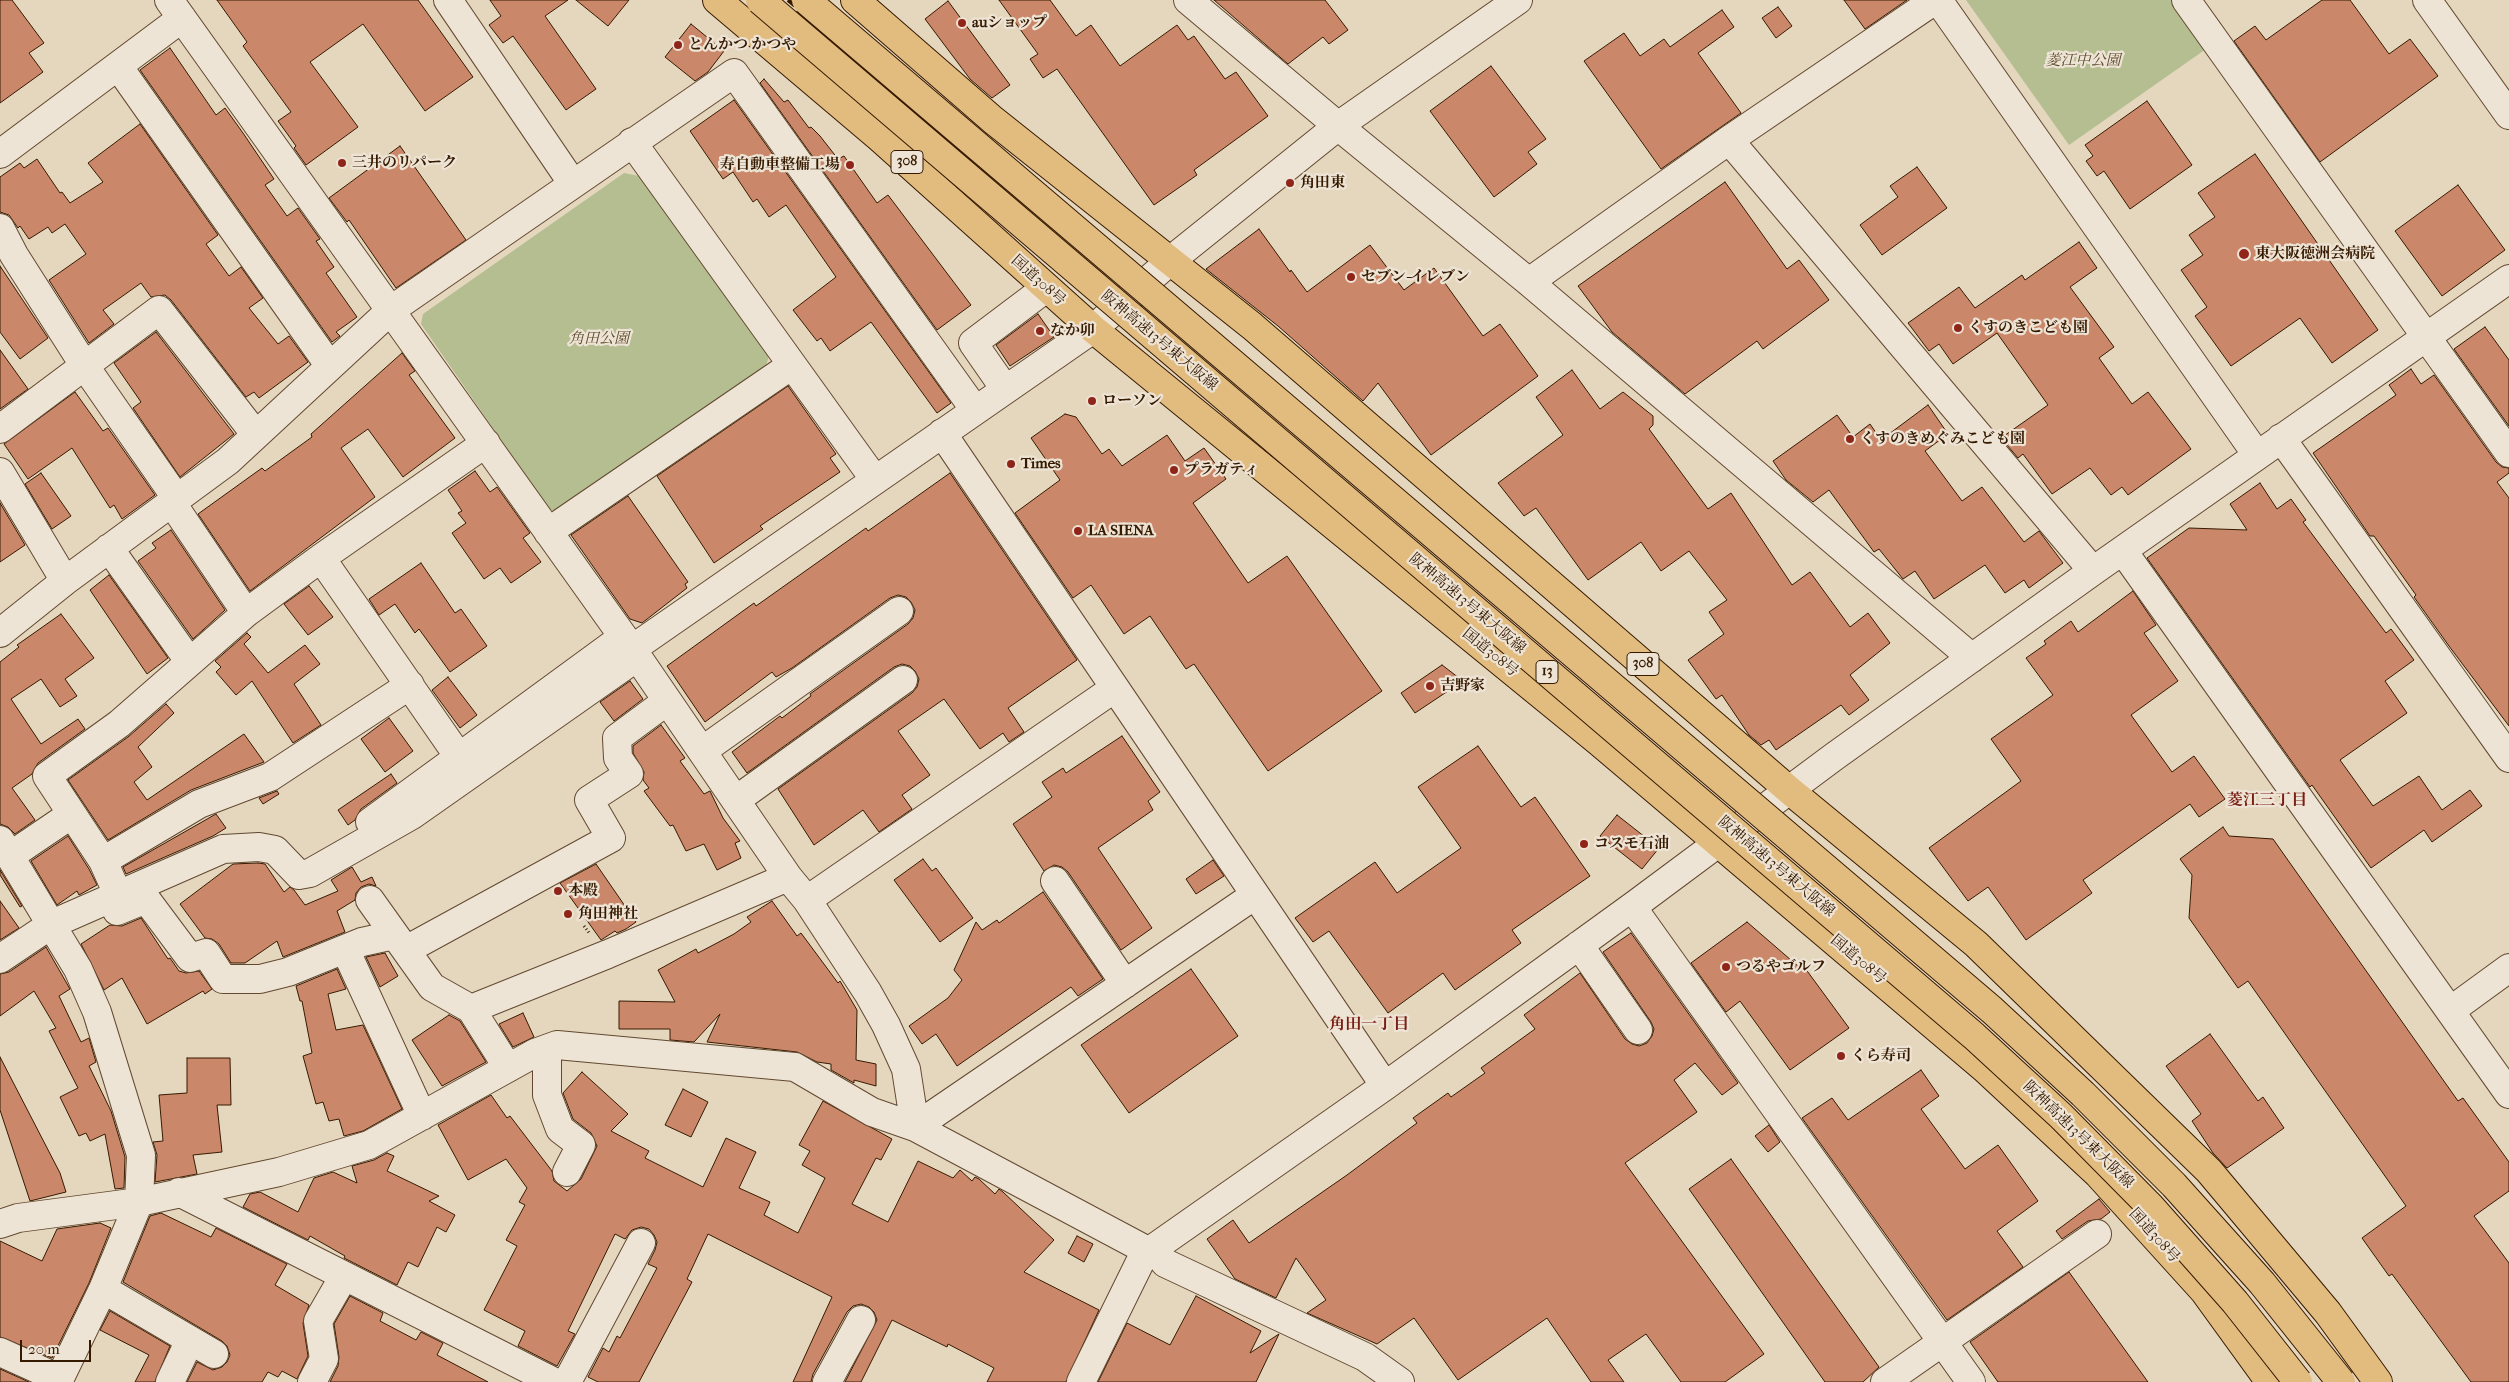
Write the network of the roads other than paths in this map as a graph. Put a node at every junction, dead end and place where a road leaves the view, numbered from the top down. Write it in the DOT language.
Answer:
graph roads {
  1 [pos="448,0"];
  2 [pos="717,0"];
  3 [pos="760,0"];
  4 [pos="806,0"];
  5 [pos="855,0"];
  6 [pos="1188,0"];
  7 [pos="1518,0"];
  8 [pos="1937,0"];
  9 [pos="2186,0"];
  10 [pos="2427,0"];
  11 [pos="175,9"];
  12 [pos="118,66"];
  13 [pos="2509,115"];
  14 [pos="1338,126"];
  15 [pos="1729,140"];
  16 [pos="632,142"];
  17 [pos="0,154"];
  18 [pos="573,184"];
  19 [pos="0,228"];
  20 [pos="7,259"];
  21 [pos="1170,261"];
  22 [pos="2509,279"];
  23 [pos="1529,282"];
  24 [pos="1046,288"];
  25 [pos="391,310"];
  26 [pos="1093,329"];
  27 [pos="2427,337"];
  28 [pos="84,365"];
  29 [pos="329,365"];
  30 [pos="792,365"];
  31 [pos="1005,389"];
  32 [pos="975,410"];
  33 [pos="0,429"];
  34 [pos="942,433"];
  35 [pos="256,435"];
  36 [pos="2281,438"];
  37 [pos="486,443"];
  38 [pos="2509,453"];
  39 [pos="2257,455"];
  40 [pos="0,472"];
  41 [pos="875,480"];
  42 [pos="174,501"];
  43 [pos="548,532"];
  44 [pos="109,548"];
  45 [pos="2123,552"];
  46 [pos="321,558"];
  47 [pos="2093,571"];
  48 [pos="65,581"];
  49 [pos="899,611"];
  50 [pos="246,613"];
  51 [pos="0,633"];
  52 [pos="631,648"];
  53 [pos="1972,658"];
  54 [pos="189,661"];
  55 [pos="903,680"];
  56 [pos="410,685"];
  57 [pos="1115,688"];
  58 [pos="668,701"];
  59 [pos="702,751"];
  60 [pos="459,757"];
  61 [pos="2509,758"];
  62 [pos="1790,790"];
  63 [pos="736,800"];
  64 [pos="72,814"];
  65 [pos="370,822"];
  66 [pos="1720,842"];
  67 [pos="5,848"];
  68 [pos="103,861"];
  69 [pos="788,877"];
  70 [pos="1055,880"];
  71 [pos="1255,896"];
  72 [pos="370,900"];
  73 [pos="807,900"];
  74 [pos="121,901"];
  75 [pos="1632,907"];
  76 [pos="56,932"];
  77 [pos="400,942"];
  78 [pos="1579,945"];
  79 [pos="345,949"];
  80 [pos="0,959"];
  81 [pos="2509,968"];
  82 [pos="1125,984"];
  83 [pos="471,1008"];
  84 [pos="2450,1011"];
  85 [pos="1638,1030"];
  86 [pos="547,1049"];
  87 [pos="508,1068"];
  88 [pos="1385,1086"];
  89 [pos="2509,1094"];
  90 [pos="422,1116"];
  91 [pos="915,1127"];
  92 [pos="567,1172"];
  93 [pos="179,1192"];
  94 [pos="139,1202"];
  95 [pos="0,1224"];
  96 [pos="2097,1234"];
  97 [pos="641,1243"];
  98 [pos="1150,1249"];
  99 [pos="344,1276"];
  100 [pos="103,1289"];
  101 [pos="861,1320"];
  102 [pos="190,1340"];
  103 [pos="1942,1342"];
  104 [pos="0,1352"];
  105 [pos="214,1354"];
  106 [pos="59,1380"];
  107 [pos="170,1382"];
  108 [pos="312,1382"];
  109 [pos="554,1382"];
  110 [pos="567,1382"];
  111 [pos="827,1382"];
  112 [pos="1081,1382"];
  113 [pos="1400,1382"];
  114 [pos="1885,1382"];
  115 [pos="1971,1382"];
  116 [pos="2270,1382"];
  117 [pos="2298,1382"];
  118 [pos="2341,1382"];
  119 [pos="2378,1382"];
  1 -- 18 [label="street"];
  2 -- 24 [label="highway, 国道308号 / 308"];
  3 -- 117 [label="highway, 阪神高速13号東大阪線 / 13, bridge"];
  4 -- 118 [label="highway, 阪神高速13号東大阪線 / 13, bridge"];
  5 -- 21 [label="highway, 308"];
  6 -- 14 [label="street"];
  7 -- 14 [label="street"];
  8 -- 15 [label="street"];
  8 -- 39 [label="street"];
  9 -- 27 [label="street"];
  10 -- 13 [label="street"];
  11 -- 12 [label="street"];
  11 -- 25 [label="street"];
  12 -- 17 [label="street"];
  12 -- 29 [label="street"];
  14 -- 21 [label="street"];
  14 -- 23 [label="street"];
  15 -- 23 [label="street"];
  15 -- 47 [label="street"];
  16 -- 18 [label="street"];
  16 -- 30 [label="street"];
  16 -- 32 [label="street"];
  18 -- 25 [label="street"];
  19 -- 20 [label="street"];
  20 -- 28 [label="street"];
  21 -- 26 [label="street"];
  21 -- 62 [label="highway, 308"];
  22 -- 27 [label="street"];
  23 -- 53 [label="street"];
  24 -- 26 [label="highway, 国道308号 / 308"];
  24 -- 31 [label="street"];
  25 -- 29 [label="street"];
  25 -- 37 [label="street"];
  26 -- 31 [label="street"];
  26 -- 66 [label="highway, 国道308号 / 308"];
  27 -- 36 [label="street"];
  27 -- 38 [label="street"];
  28 -- 33 [label="street"];
  28 -- 35 [label="street"];
  28 -- 42 [label="street"];
  29 -- 35 [label="street"];
  30 -- 41 [label="street"];
  30 -- 43 [label="street"];
  31 -- 32 [label="street"];
  32 -- 34 [label="street"];
  34 -- 41 [label="street"];
  34 -- 57 [label="street"];
  35 -- 42 [label="street"];
  36 -- 39 [label="street"];
  36 -- 61 [label="street"];
  37 -- 43 [label="street"];
  37 -- 46 [label="street"];
  39 -- 45 [label="street"];
  40 -- 48 [label="street"];
  41 -- 52 [label="street"];
  42 -- 44 [label="street"];
  42 -- 50 [label="street"];
  43 -- 52 [label="street"];
  44 -- 48 [label="street"];
  44 -- 54 [label="street"];
  45 -- 47 [label="street"];
  45 -- 84 [label="street"];
  46 -- 50 [label="street"];
  46 -- 56 [label="street"];
  47 -- 53 [label="street"];
  48 -- 51 [label="street"];
  49 -- 59 [label="street"];
  50 -- 54 [label="street"];
  52 -- 58 [label="street"];
  52 -- 60 [label="street"];
  52 -- 74 [label="street"];
  53 -- 62 [label="street"];
  54 -- 64 [label="street"];
  55 -- 63 [label="street"];
  56 -- 60 [label="street"];
  56 -- 68 [label="street"];
  57 -- 71 [label="street"];
  57 -- 73 [label="street"];
  58 -- 59 [label="street"];
  58 -- 77 [label="street"];
  59 -- 63 [label="street"];
  60 -- 65 [label="street"];
  62 -- 66 [label="street"];
  62 -- 119 [label="highway, 308"];
  63 -- 69 [label="street"];
  64 -- 67 [label="street"];
  64 -- 68 [label="street"];
  66 -- 75 [label="street"];
  66 -- 116 [label="highway, 国道308号 / 308"];
  67 -- 76 [label="street"];
  68 -- 74 [label="street"];
  69 -- 73 [label="street"];
  69 -- 83 [label="street"];
  70 -- 82 [label="street"];
  71 -- 82 [label="street"];
  71 -- 88 [label="street"];
  72 -- 77 [label="street"];
  73 -- 91 [label="street"];
  74 -- 76 [label="street"];
  74 -- 79 [label="street"];
  75 -- 78 [label="street"];
  75 -- 103 [label="street"];
  76 -- 80 [label="street"];
  76 -- 94 [label="street"];
  77 -- 79 [label="street"];
  77 -- 83 [label="street"];
  78 -- 85 [label="street"];
  78 -- 88 [label="street"];
  79 -- 90 [label="street"];
  81 -- 84 [label="street"];
  82 -- 91 [label="street"];
  83 -- 87 [label="street"];
  84 -- 89 [label="street"];
  86 -- 87 [label="street"];
  86 -- 91 [label="street"];
  86 -- 92 [label="street"];
  87 -- 90 [label="street"];
  88 -- 98 [label="street"];
  90 -- 93 [label="street"];
  91 -- 98 [label="street"];
  93 -- 94 [label="street"];
  93 -- 99 [label="street"];
  94 -- 95 [label="street"];
  94 -- 100 [label="street"];
  96 -- 103 [label="street"];
  97 -- 110 [label="street"];
  98 -- 112 [label="street"];
  98 -- 113 [label="street"];
  99 -- 108 [label="street"];
  99 -- 109 [label="street"];
  100 -- 102 [label="street"];
  100 -- 106 [label="street"];
  101 -- 111 [label="street"];
  102 -- 105 [label="street"];
  102 -- 107 [label="street"];
  103 -- 114 [label="street"];
  103 -- 115 [label="street"];
  104 -- 106 [label="street"];
}
